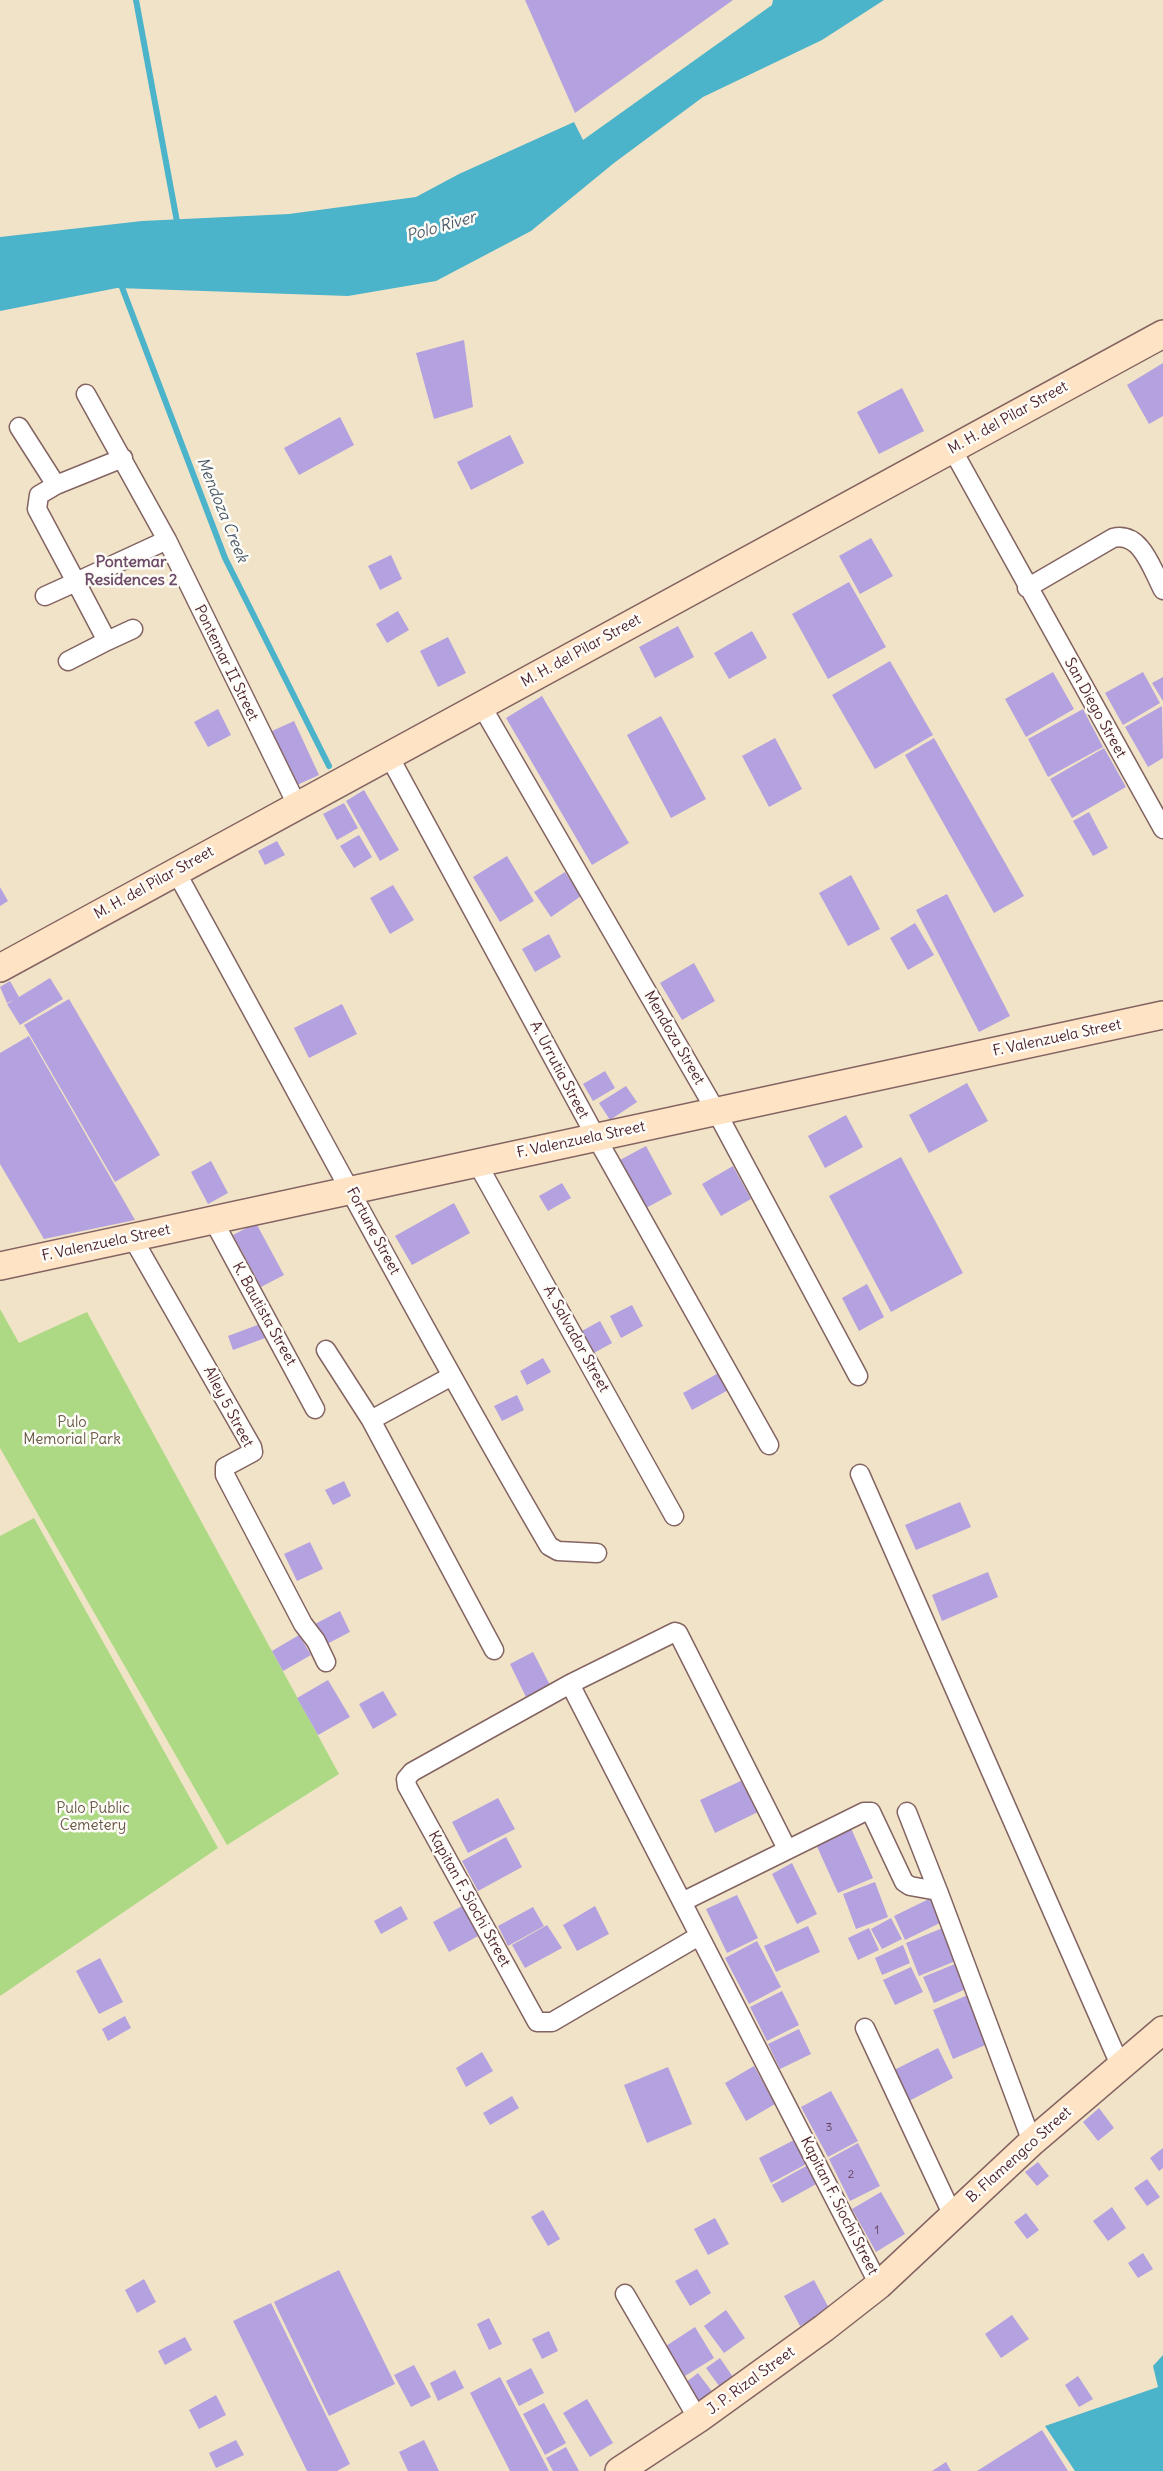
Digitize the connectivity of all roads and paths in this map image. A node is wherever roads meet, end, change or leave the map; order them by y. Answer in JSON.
{"nodes":[{"id":1,"x":1163,"y":334,"type":"edge"},
{"id":2,"x":86,"y":394,"type":"dead end"},
{"id":3,"x":19,"y":427,"type":"dead end"},
{"id":4,"x":952,"y":449,"type":"junction"},
{"id":5,"x":123,"y":458,"type":"junction"},
{"id":6,"x":56,"y":485,"type":"junction"},
{"id":7,"x":167,"y":540,"type":"junction"},
{"id":8,"x":75,"y":582,"type":"junction"},
{"id":9,"x":1028,"y":588,"type":"junction"},
{"id":10,"x":1163,"y":590,"type":"edge"},
{"id":11,"x":45,"y":596,"type":"dead end"},
{"id":12,"x":133,"y":629,"type":"dead end"},
{"id":13,"x":107,"y":641,"type":"junction"},
{"id":14,"x":68,"y":660,"type":"dead end"},
{"id":15,"x":482,"y":705,"type":"junction"},
{"id":16,"x":389,"y":756,"type":"junction"},
{"id":17,"x":297,"y":805,"type":"junction"},
{"id":18,"x":1163,"y":829,"type":"edge"},
{"id":19,"x":175,"y":870,"type":"junction"},
{"id":20,"x":0,"y":968,"type":"edge"},
{"id":21,"x":1163,"y":1015,"type":"edge"},
{"id":22,"x":716,"y":1111,"type":"junction"},
{"id":23,"x":596,"y":1137,"type":"junction"},
{"id":24,"x":477,"y":1163,"type":"junction"},
{"id":25,"x":352,"y":1190,"type":"junction"},
{"id":26,"x":213,"y":1220,"type":"junction"},
{"id":27,"x":132,"y":1237,"type":"junction"},
{"id":28,"x":0,"y":1266,"type":"edge"},
{"id":29,"x":326,"y":1350,"type":"dead end"},
{"id":30,"x":858,"y":1376,"type":"dead end"},
{"id":31,"x":450,"y":1377,"type":"junction"},
{"id":32,"x":315,"y":1409,"type":"dead end"},
{"id":33,"x":371,"y":1420,"type":"junction"},
{"id":34,"x":769,"y":1445,"type":"dead end"},
{"id":35,"x":860,"y":1474,"type":"dead end"},
{"id":36,"x":674,"y":1516,"type":"dead end"},
{"id":37,"x":597,"y":1553,"type":"dead end"},
{"id":38,"x":494,"y":1650,"type":"dead end"},
{"id":39,"x":326,"y":1662,"type":"dead end"},
{"id":40,"x":570,"y":1684,"type":"junction"},
{"id":41,"x":907,"y":1812,"type":"dead end"},
{"id":42,"x":787,"y":1849,"type":"junction"},
{"id":43,"x":939,"y":1891,"type":"junction"},
{"id":44,"x":682,"y":1902,"type":"junction"},
{"id":45,"x":699,"y":1936,"type":"junction"},
{"id":46,"x":865,"y":2028,"type":"dead end"},
{"id":47,"x":1163,"y":2030,"type":"edge"},
{"id":48,"x":1120,"y":2065,"type":"junction"},
{"id":49,"x":1032,"y":2142,"type":"junction"},
{"id":50,"x":953,"y":2216,"type":"junction"},
{"id":51,"x":879,"y":2285,"type":"junction"},
{"id":52,"x":625,"y":2294,"type":"dead end"},
{"id":53,"x":698,"y":2419,"type":"junction"},
{"id":54,"x":619,"y":2471,"type":"edge"}],
"edges":[{"from":1,"to":4,"type":"main road","name":"M. H. del Pilar Street"},
{"from":2,"to":5,"type":"street","name":"Pontemar II Street"},
{"from":3,"to":6,"type":"street"},
{"from":4,"to":9,"type":"street","name":"San Diego Street"},
{"from":4,"to":15,"type":"main road","name":"M. H. del Pilar Street"},
{"from":5,"to":6,"type":"street"},
{"from":5,"to":7,"type":"street","name":"Pontemar II Street"},
{"from":6,"to":8,"type":"street"},
{"from":7,"to":8,"type":"street"},
{"from":7,"to":17,"type":"street","name":"Pontemar II Street"},
{"from":8,"to":11,"type":"street"},
{"from":8,"to":13,"type":"street"},
{"from":9,"to":10,"type":"street"},
{"from":9,"to":18,"type":"street","name":"San Diego Street"},
{"from":12,"to":13,"type":"street"},
{"from":13,"to":14,"type":"street"},
{"from":15,"to":16,"type":"main road","name":"M. H. del Pilar Street"},
{"from":15,"to":22,"type":"street","name":"Mendoza Street"},
{"from":16,"to":17,"type":"main road","name":"M. H. del Pilar Street"},
{"from":16,"to":23,"type":"street","name":"A. Urrutia Street"},
{"from":17,"to":19,"type":"main road","name":"M. H. del Pilar Street"},
{"from":19,"to":20,"type":"main road","name":"M. H. del Pilar Street"},
{"from":19,"to":25,"type":"street","name":"Fortune Street"},
{"from":21,"to":22,"type":"main road","name":"F. Valenzuela Street"},
{"from":22,"to":23,"type":"main road","name":"F. Valenzuela Street"},
{"from":22,"to":30,"type":"street","name":"Mendoza Street"},
{"from":23,"to":24,"type":"main road","name":"F. Valenzuela Street"},
{"from":23,"to":34,"type":"street","name":"A. Urrutia Street"},
{"from":24,"to":25,"type":"main road","name":"F. Valenzuela Street"},
{"from":24,"to":36,"type":"street","name":"A. Salvador Street"},
{"from":25,"to":26,"type":"main road","name":"F. Valenzuela Street"},
{"from":25,"to":31,"type":"street","name":"Fortune Street"},
{"from":26,"to":27,"type":"main road","name":"F. Valenzuela Street"},
{"from":26,"to":32,"type":"street","name":"K. Bautista Street"},
{"from":27,"to":28,"type":"main road","name":"F. Valenzuela Street"},
{"from":27,"to":39,"type":"street","name":"Alley 5 Street"},
{"from":29,"to":33,"type":"street"},
{"from":31,"to":33,"type":"street"},
{"from":31,"to":37,"type":"street","name":"Fortune Street"},
{"from":33,"to":38,"type":"street"},
{"from":35,"to":48,"type":"street"},
{"from":40,"to":42,"type":"street","name":"Kapitan F. Siochi Street"},
{"from":40,"to":44,"type":"street","name":"Kapitan F. Siochi Street"},
{"from":40,"to":45,"type":"street","name":"Kapitan F. Siochi Street"},
{"from":41,"to":43,"type":"street"},
{"from":42,"to":43,"type":"street"},
{"from":42,"to":44,"type":"street"},
{"from":43,"to":49,"type":"street"},
{"from":44,"to":45,"type":"street","name":"Kapitan F. Siochi Street"},
{"from":45,"to":51,"type":"street","name":"Kapitan F. Siochi Street"},
{"from":46,"to":50,"type":"street"},
{"from":47,"to":48,"type":"main road","name":"B. Flamengco Street"},
{"from":48,"to":49,"type":"main road","name":"B. Flamengco Street"},
{"from":49,"to":50,"type":"main road","name":"B. Flamengco Street"},
{"from":50,"to":51,"type":"main road","name":"B. Flamengco Street"},
{"from":51,"to":53,"type":"main road","name":"J. P. Rizal Street"},
{"from":52,"to":53,"type":"street"},
{"from":53,"to":54,"type":"main road","name":"J. P. Rizal Street"}]}
